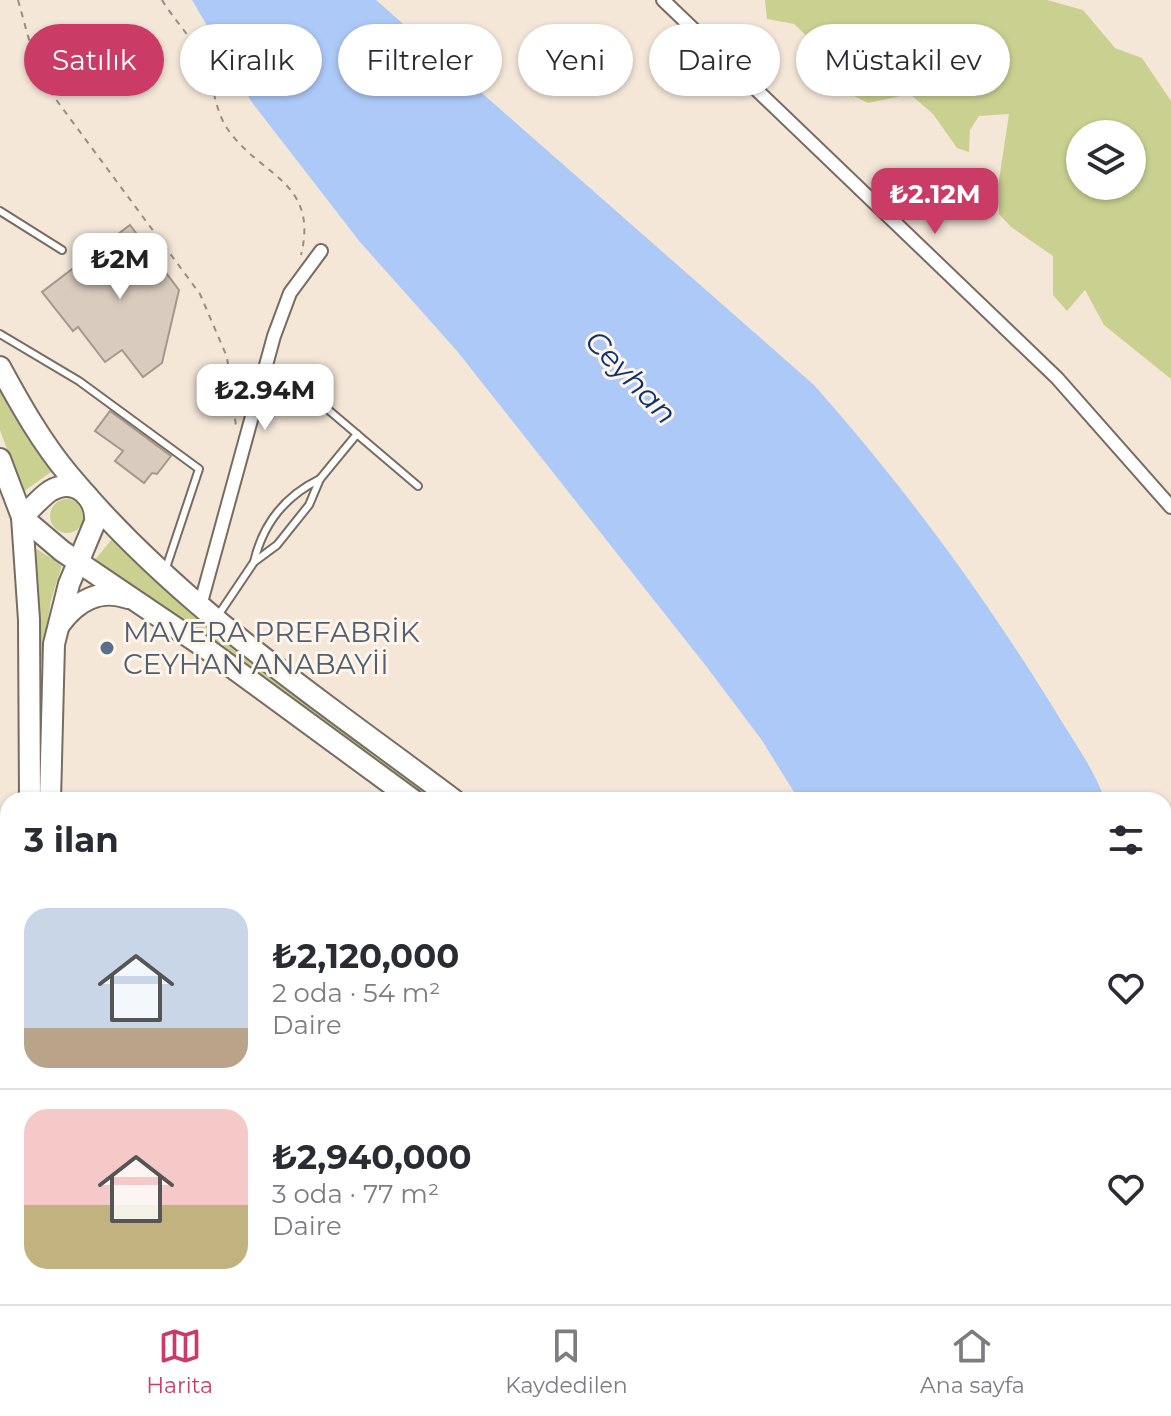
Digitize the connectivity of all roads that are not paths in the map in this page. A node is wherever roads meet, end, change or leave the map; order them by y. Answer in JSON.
{"nodes":[{"id":1,"x":663,"y":0,"type":"edge"},
{"id":2,"x":0,"y":211,"type":"edge"},
{"id":3,"x":62,"y":250,"type":"dead end"},
{"id":4,"x":321,"y":251,"type":"dead end"},
{"id":5,"x":0,"y":334,"type":"edge"},
{"id":6,"x":0,"y":367,"type":"edge"},
{"id":7,"x":305,"y":390,"type":"dead end"},
{"id":8,"x":357,"y":434,"type":"junction"},
{"id":9,"x":0,"y":459,"type":"edge"},
{"id":10,"x":320,"y":479,"type":"junction"},
{"id":11,"x":418,"y":486,"type":"dead end"},
{"id":12,"x":88,"y":495,"type":"junction"},
{"id":13,"x":1171,"y":507,"type":"edge"},
{"id":14,"x":22,"y":517,"type":"junction"},
{"id":15,"x":78,"y":562,"type":"junction"},
{"id":16,"x":254,"y":562,"type":"junction"},
{"id":17,"x":164,"y":575,"type":"junction"},
{"id":18,"x":144,"y":605,"type":"junction"},
{"id":19,"x":208,"y":613,"type":"junction"},
{"id":20,"x":58,"y":628,"type":"junction"},
{"id":21,"x":30,"y":792,"type":"edge"},
{"id":22,"x":50,"y":792,"type":"edge"},
{"id":23,"x":402,"y":792,"type":"edge"},
{"id":24,"x":443,"y":792,"type":"edge"}],
"edges":[{"from":1,"to":13,"type":"street"},
{"from":2,"to":3,"type":"lane"},
{"from":4,"to":19,"type":"street"},
{"from":5,"to":17,"type":"lane"},
{"from":6,"to":12,"type":"main road"},
{"from":7,"to":8,"type":"lane"},
{"from":8,"to":10,"type":"lane"},
{"from":8,"to":11,"type":"lane"},
{"from":9,"to":14,"type":"main road"},
{"from":10,"to":16,"type":"lane"},
{"from":10,"to":16,"type":"lane"},
{"from":12,"to":14,"type":"main road"},
{"from":12,"to":15,"type":"main road"},
{"from":12,"to":17,"type":"main road"},
{"from":14,"to":15,"type":"main road"},
{"from":14,"to":21,"type":"main road"},
{"from":15,"to":18,"type":"main road"},
{"from":15,"to":20,"type":"main road"},
{"from":16,"to":19,"type":"lane"},
{"from":17,"to":19,"type":"main road"},
{"from":18,"to":20,"type":"main road"},
{"from":18,"to":23,"type":"main road"},
{"from":19,"to":24,"type":"main road"},
{"from":20,"to":22,"type":"main road"}]}
